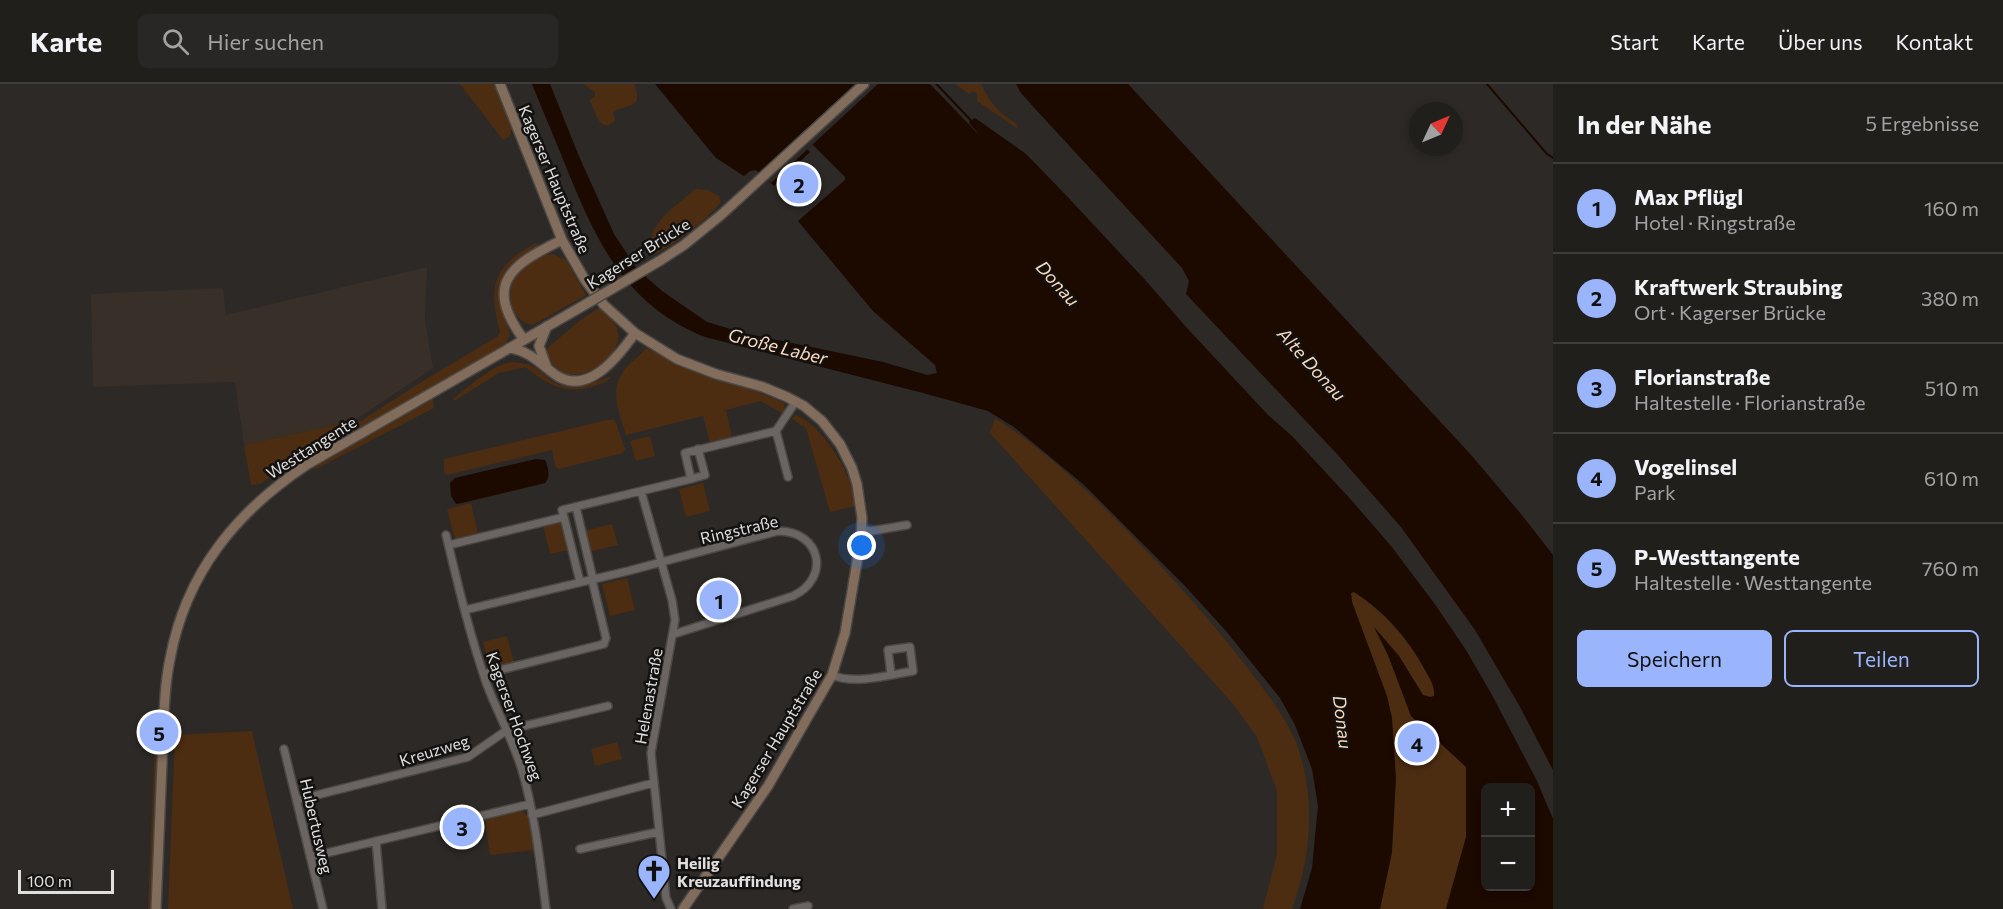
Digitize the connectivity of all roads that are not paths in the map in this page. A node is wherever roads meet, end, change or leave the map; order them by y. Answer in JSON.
{"nodes":[{"id":1,"x":500,"y":84,"type":"edge"},
{"id":2,"x":864,"y":84,"type":"edge"},
{"id":3,"x":562,"y":240,"type":"junction"},
{"id":4,"x":547,"y":326,"type":"junction"},
{"id":5,"x":635,"y":333,"type":"junction"},
{"id":6,"x":524,"y":340,"type":"junction"},
{"id":7,"x":509,"y":348,"type":"junction"},
{"id":8,"x":547,"y":368,"type":"junction"},
{"id":9,"x":796,"y":401,"type":"junction"},
{"id":10,"x":776,"y":431,"type":"junction"},
{"id":11,"x":698,"y":449,"type":"junction"},
{"id":12,"x":788,"y":477,"type":"dead end"},
{"id":13,"x":691,"y":478,"type":"junction"},
{"id":14,"x":641,"y":491,"type":"junction"},
{"id":15,"x":576,"y":507,"type":"junction"},
{"id":16,"x":564,"y":517,"type":"junction"},
{"id":17,"x":907,"y":525,"type":"dead end"},
{"id":18,"x":862,"y":529,"type":"junction"},
{"id":19,"x":446,"y":535,"type":"dead end"},
{"id":20,"x":449,"y":545,"type":"junction"},
{"id":21,"x":661,"y":561,"type":"junction"},
{"id":22,"x":593,"y":579,"type":"junction"},
{"id":23,"x":579,"y":582,"type":"junction"},
{"id":24,"x":465,"y":610,"type":"junction"},
{"id":25,"x":674,"y":634,"type":"junction"},
{"id":26,"x":484,"y":674,"type":"junction"},
{"id":27,"x":891,"y":674,"type":"junction"},
{"id":28,"x":832,"y":675,"type":"junction"},
{"id":29,"x":608,"y":706,"type":"dead end"},
{"id":30,"x":507,"y":730,"type":"junction"},
{"id":31,"x":284,"y":749,"type":"dead end"},
{"id":32,"x":653,"y":783,"type":"junction"},
{"id":33,"x":297,"y":800,"type":"junction"},
{"id":34,"x":530,"y":804,"type":"junction"},
{"id":35,"x":532,"y":815,"type":"junction"},
{"id":36,"x":658,"y":832,"type":"junction"},
{"id":37,"x":376,"y":841,"type":"junction"},
{"id":38,"x":580,"y":849,"type":"dead end"},
{"id":39,"x":310,"y":857,"type":"junction"},
{"id":40,"x":808,"y":906,"type":"dead end"},
{"id":41,"x":156,"y":909,"type":"edge"},
{"id":42,"x":323,"y":909,"type":"edge"},
{"id":43,"x":382,"y":909,"type":"edge"},
{"id":44,"x":546,"y":909,"type":"edge"},
{"id":45,"x":671,"y":909,"type":"edge"},
{"id":46,"x":683,"y":909,"type":"edge"},
{"id":47,"x":793,"y":909,"type":"edge"}],
"edges":[{"from":1,"to":3,"type":"main road","name":"Kagerser Hauptstraße"},
{"from":2,"to":4,"type":"main road","name":"Kagerser Brücke","bridge":true},
{"from":3,"to":5,"type":"main road","name":"Kagerser Hauptstraße"},
{"from":3,"to":6,"type":"main road"},
{"from":4,"to":6,"type":"main road","name":"Westtangente"},
{"from":4,"to":8,"type":"main road"},
{"from":5,"to":8,"type":"main road"},
{"from":5,"to":9,"type":"main road","name":"Kagerser Hauptstraße"},
{"from":6,"to":7,"type":"main road","name":"Westtangente"},
{"from":7,"to":8,"type":"main road"},
{"from":7,"to":41,"type":"main road","name":"Westtangente"},
{"from":9,"to":10,"type":"street"},
{"from":9,"to":18,"type":"main road","name":"Kagerser Hauptstraße"},
{"from":10,"to":11,"type":"street"},
{"from":10,"to":12,"type":"street"},
{"from":11,"to":13,"type":"street"},
{"from":11,"to":13,"type":"street"},
{"from":13,"to":14,"type":"street"},
{"from":14,"to":15,"type":"street"},
{"from":14,"to":21,"type":"street","name":"Helenastraße"},
{"from":15,"to":16,"type":"street"},
{"from":15,"to":22,"type":"street"},
{"from":16,"to":20,"type":"street"},
{"from":16,"to":23,"type":"street"},
{"from":17,"to":18,"type":"street"},
{"from":18,"to":28,"type":"main road","name":"Kagerser Hauptstraße"},
{"from":19,"to":20,"type":"street","name":"Kagerser Hochweg"},
{"from":20,"to":24,"type":"street","name":"Kagerser Hochweg"},
{"from":21,"to":22,"type":"street"},
{"from":21,"to":25,"type":"street","name":"Helenastraße"},
{"from":21,"to":25,"type":"street","name":"Ringstraße"},
{"from":22,"to":23,"type":"street"},
{"from":22,"to":26,"type":"street"},
{"from":23,"to":24,"type":"street"},
{"from":24,"to":26,"type":"street","name":"Kagerser Hochweg"},
{"from":25,"to":32,"type":"street","name":"Helenastraße"},
{"from":26,"to":30,"type":"street","name":"Kagerser Hochweg"},
{"from":27,"to":27,"type":"street"},
{"from":27,"to":28,"type":"street"},
{"from":28,"to":46,"type":"main road","name":"Kagerser Hauptstraße"},
{"from":29,"to":30,"type":"street","name":"Kreuzweg"},
{"from":30,"to":33,"type":"street","name":"Kreuzweg"},
{"from":30,"to":34,"type":"street","name":"Kagerser Hochweg"},
{"from":31,"to":33,"type":"street","name":"Hubertusweg"},
{"from":32,"to":35,"type":"street"},
{"from":32,"to":36,"type":"street","name":"Helenastraße"},
{"from":33,"to":39,"type":"street","name":"Hubertusweg"},
{"from":34,"to":35,"type":"street","name":"Kagerser Hochweg"},
{"from":34,"to":37,"type":"street"},
{"from":35,"to":44,"type":"street","name":"Kagerser Hochweg"},
{"from":36,"to":38,"type":"street"},
{"from":36,"to":45,"type":"street","name":"Helenastraße"},
{"from":37,"to":39,"type":"street"},
{"from":37,"to":43,"type":"street"},
{"from":39,"to":42,"type":"street","name":"Hubertusweg"},
{"from":40,"to":47,"type":"street"}]}
